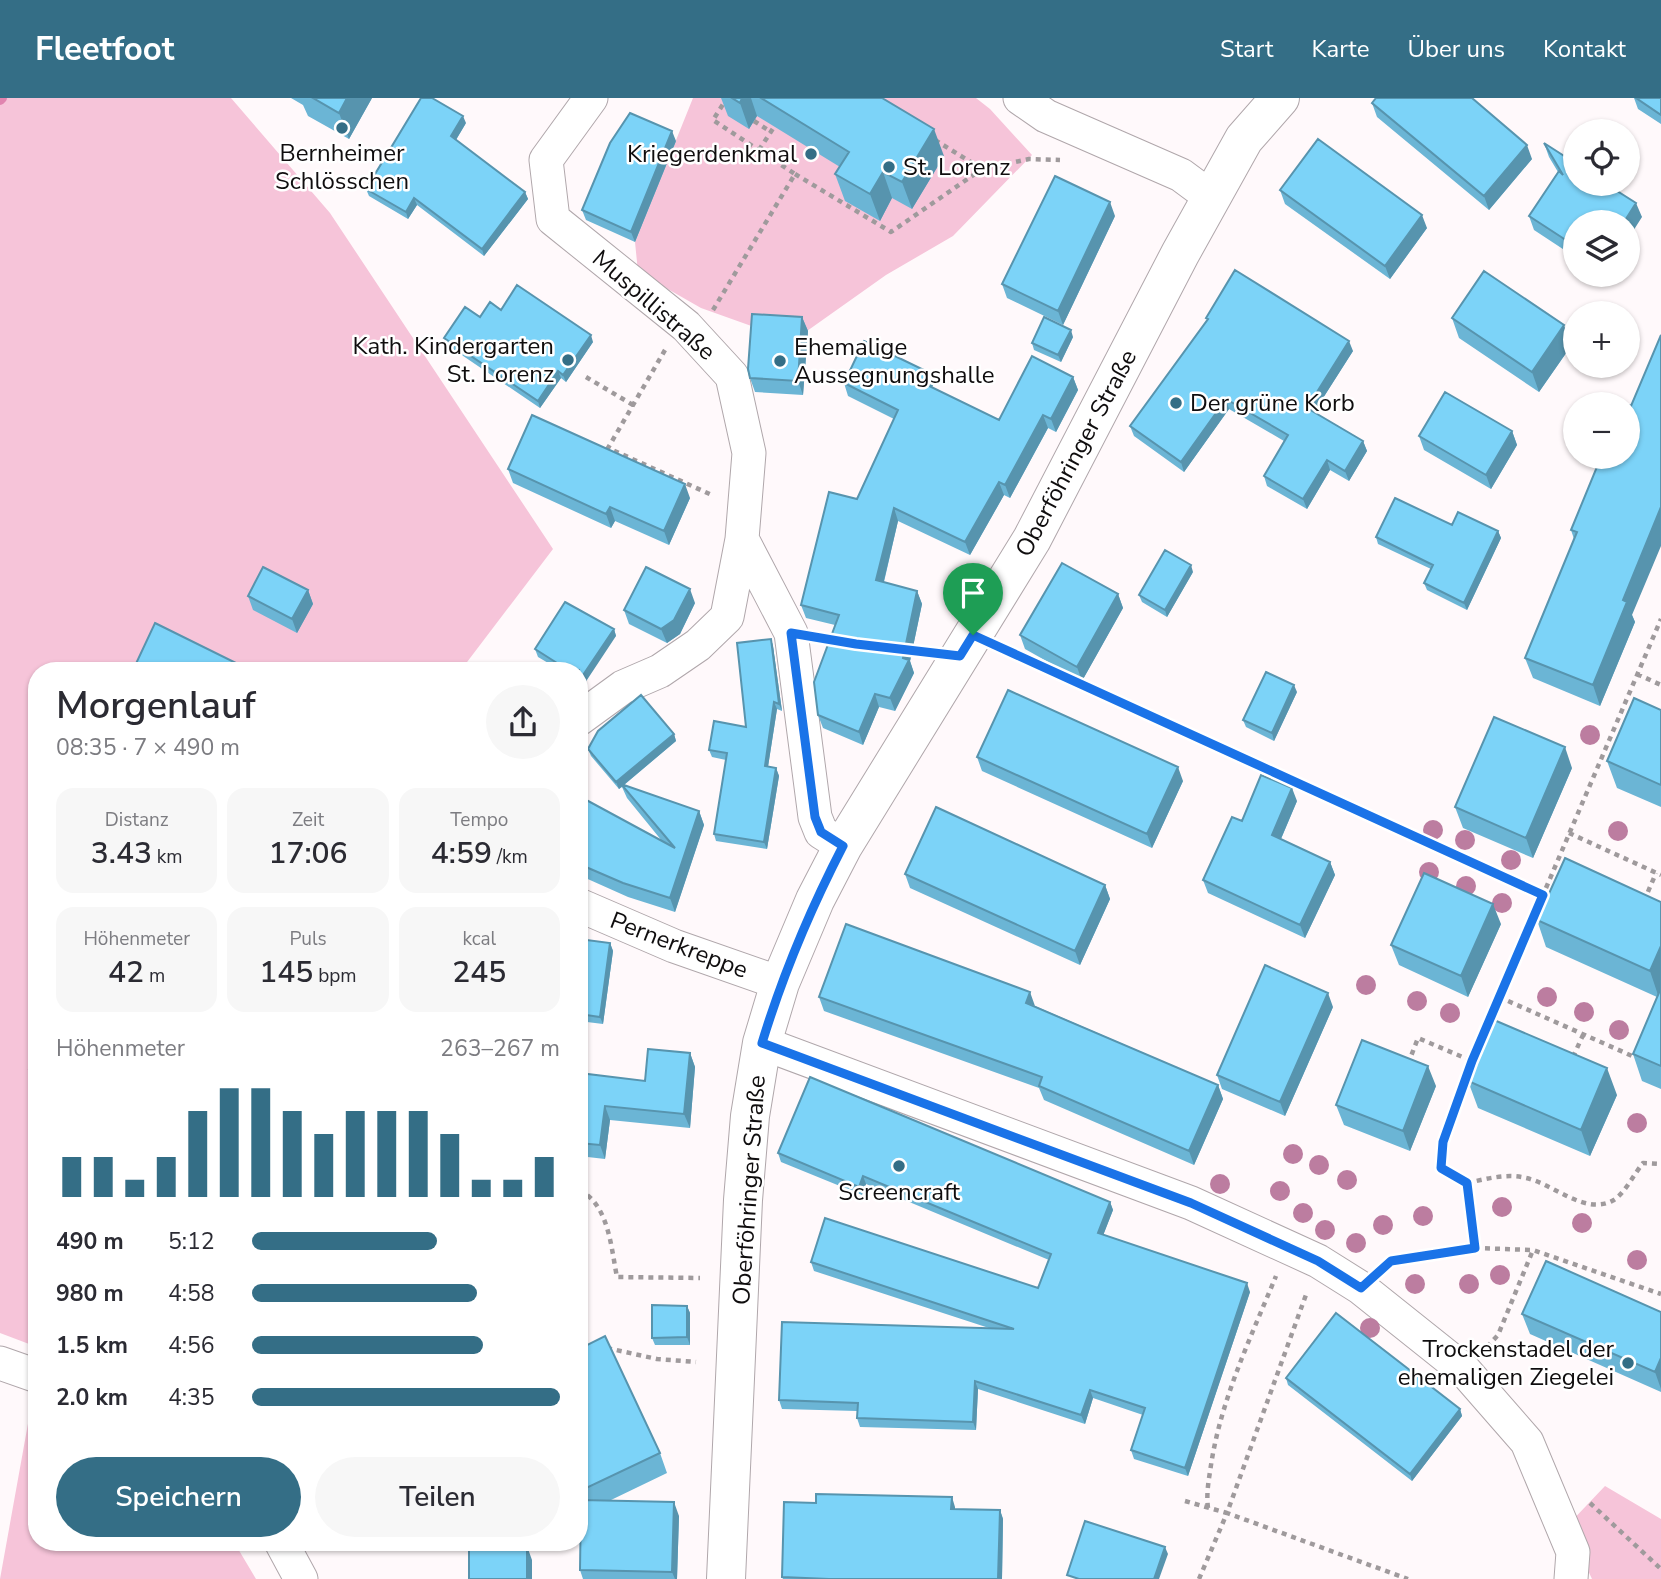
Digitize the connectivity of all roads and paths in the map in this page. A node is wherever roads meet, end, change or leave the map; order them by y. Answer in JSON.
{"nodes":[{"id":1,"x":592,"y":98,"type":"edge"},
{"id":2,"x":727,"y":98,"type":"edge"},
{"id":3,"x":1020,"y":98,"type":"edge"},
{"id":4,"x":1280,"y":98,"type":"edge"},
{"id":5,"x":754,"y":121,"type":"dead end"},
{"id":6,"x":924,"y":134,"type":"edge"},
{"id":7,"x":760,"y":150,"type":"junction"},
{"id":8,"x":1029,"y":159,"type":"dead end"},
{"id":9,"x":982,"y":169,"type":"junction"},
{"id":10,"x":795,"y":174,"type":"junction"},
{"id":11,"x":844,"y":195,"type":"edge"},
{"id":12,"x":1212,"y":198,"type":"junction"},
{"id":13,"x":840,"y":201,"type":"junction"},
{"id":14,"x":712,"y":311,"type":"dead end"},
{"id":15,"x":681,"y":322,"type":"junction"},
{"id":16,"x":586,"y":377,"type":"dead end"},
{"id":17,"x":633,"y":405,"type":"junction"},
{"id":18,"x":746,"y":502,"type":"junction"},
{"id":19,"x":743,"y":539,"type":"junction"},
{"id":20,"x":1661,"y":619,"type":"edge"},
{"id":21,"x":973,"y":635,"type":"junction"},
{"id":22,"x":1637,"y":674,"type":"junction"},
{"id":23,"x":1661,"y":685,"type":"edge"},
{"id":24,"x":588,"y":712,"type":"edge"},
{"id":25,"x":1569,"y":833,"type":"junction"},
{"id":26,"x":843,"y":846,"type":"junction"},
{"id":27,"x":1659,"y":874,"type":"edge"},
{"id":28,"x":1543,"y":895,"type":"junction"},
{"id":29,"x":1641,"y":908,"type":"edge"},
{"id":30,"x":588,"y":909,"type":"edge"},
{"id":31,"x":780,"y":983,"type":"junction"},
{"id":32,"x":1499,"y":997,"type":"junction"},
{"id":33,"x":1583,"y":1035,"type":"junction"},
{"id":34,"x":762,"y":1043,"type":"junction"},
{"id":35,"x":1644,"y":1047,"type":"edge"},
{"id":36,"x":1472,"y":1061,"type":"junction"},
{"id":37,"x":1408,"y":1064,"type":"edge"},
{"id":38,"x":1569,"y":1068,"type":"edge"},
{"id":39,"x":1661,"y":1164,"type":"edge"},
{"id":40,"x":1467,"y":1183,"type":"junction"},
{"id":41,"x":588,"y":1194,"type":"edge"},
{"id":42,"x":1288,"y":1248,"type":"junction"},
{"id":43,"x":1475,"y":1248,"type":"junction"},
{"id":44,"x":1533,"y":1250,"type":"junction"},
{"id":45,"x":1318,"y":1261,"type":"junction"},
{"id":46,"x":700,"y":1278,"type":"dead end"},
{"id":47,"x":1361,"y":1288,"type":"junction"},
{"id":48,"x":1661,"y":1294,"type":"edge"},
{"id":49,"x":1498,"y":1335,"type":"dead end"},
{"id":50,"x":595,"y":1346,"type":"edge"},
{"id":51,"x":696,"y":1362,"type":"dead end"},
{"id":52,"x":0,"y":1363,"type":"edge"},
{"id":53,"x":28,"y":1373,"type":"edge"},
{"id":54,"x":1581,"y":1494,"type":"dead end"},
{"id":55,"x":1185,"y":1501,"type":"dead end"},
{"id":56,"x":1208,"y":1508,"type":"junction"},
{"id":57,"x":1227,"y":1513,"type":"junction"},
{"id":58,"x":286,"y":1551,"type":"edge"},
{"id":59,"x":1661,"y":1569,"type":"edge"},
{"id":60,"x":301,"y":1579,"type":"edge"},
{"id":61,"x":726,"y":1579,"type":"edge"},
{"id":62,"x":1199,"y":1579,"type":"edge"},
{"id":63,"x":1408,"y":1579,"type":"edge"},
{"id":64,"x":1571,"y":1579,"type":"edge"}],
"edges":[{"from":1,"to":15,"type":"street","name":"Muspillistraße"},
{"from":2,"to":7,"type":"path"},
{"from":3,"to":12,"type":"street"},
{"from":4,"to":12,"type":"main road","name":"Oberföhringer Straße"},
{"from":5,"to":7,"type":"path"},
{"from":6,"to":9,"type":"path"},
{"from":7,"to":10,"type":"path"},
{"from":8,"to":9,"type":"path"},
{"from":9,"to":13,"type":"path"},
{"from":10,"to":13,"type":"path"},
{"from":10,"to":14,"type":"path"},
{"from":11,"to":13,"type":"path"},
{"from":12,"to":21,"type":"main road","name":"Oberföhringer Straße"},
{"from":15,"to":17,"type":"path"},
{"from":15,"to":18,"type":"street","name":"Muspillistraße"},
{"from":16,"to":17,"type":"path"},
{"from":17,"to":18,"type":"path"},
{"from":18,"to":19,"type":"street","name":"Muspillistraße"},
{"from":19,"to":24,"type":"street","name":"Muspillistraße"},
{"from":19,"to":26,"type":"street"},
{"from":20,"to":22,"type":"path"},
{"from":21,"to":26,"type":"main road","name":"Oberföhringer Straße"},
{"from":21,"to":28,"type":"path"},
{"from":22,"to":23,"type":"path"},
{"from":22,"to":25,"type":"path"},
{"from":25,"to":27,"type":"path"},
{"from":25,"to":28,"type":"path"},
{"from":26,"to":31,"type":"main road","name":"Oberföhringer Straße"},
{"from":27,"to":29,"type":"path"},
{"from":28,"to":32,"type":"path"},
{"from":30,"to":31,"type":"street","name":"Pernerkreppe"},
{"from":31,"to":34,"type":"main road","name":"Oberföhringer Straße"},
{"from":32,"to":33,"type":"path"},
{"from":32,"to":36,"type":"path"},
{"from":33,"to":35,"type":"path"},
{"from":33,"to":38,"type":"path"},
{"from":34,"to":42,"type":"street"},
{"from":34,"to":61,"type":"main road","name":"Oberföhringer Straße"},
{"from":36,"to":37,"type":"path"},
{"from":36,"to":40,"type":"path"},
{"from":39,"to":40,"type":"path"},
{"from":40,"to":43,"type":"path"},
{"from":41,"to":46,"type":"path"},
{"from":42,"to":45,"type":"street"},
{"from":42,"to":56,"type":"path"},
{"from":43,"to":44,"type":"path"},
{"from":43,"to":47,"type":"path"},
{"from":44,"to":48,"type":"path"},
{"from":44,"to":49,"type":"path"},
{"from":45,"to":47,"type":"street"},
{"from":45,"to":57,"type":"path"},
{"from":47,"to":64,"type":"street"},
{"from":50,"to":51,"type":"path"},
{"from":52,"to":53,"type":"street"},
{"from":54,"to":59,"type":"path"},
{"from":55,"to":56,"type":"path"},
{"from":56,"to":57,"type":"path"},
{"from":57,"to":62,"type":"path"},
{"from":57,"to":63,"type":"path"},
{"from":58,"to":60,"type":"street"}]}
